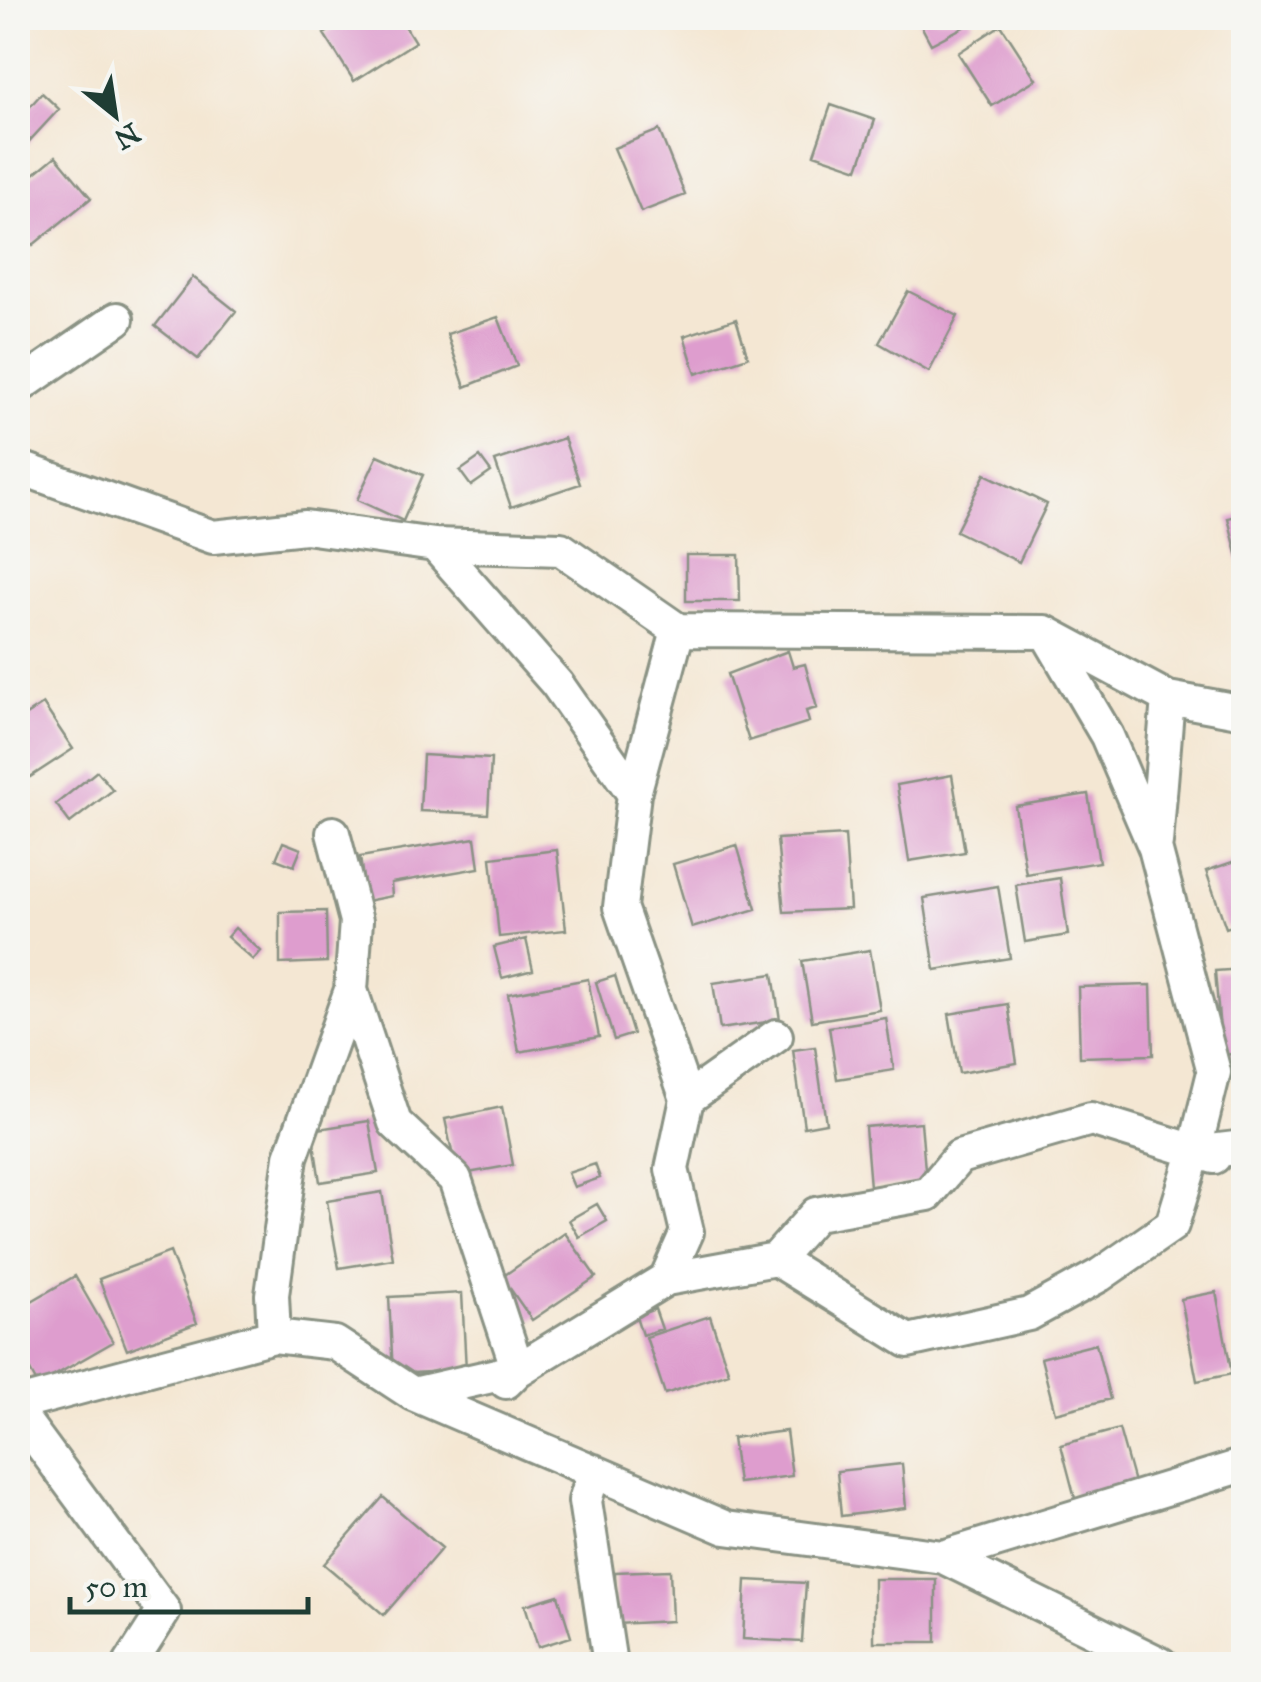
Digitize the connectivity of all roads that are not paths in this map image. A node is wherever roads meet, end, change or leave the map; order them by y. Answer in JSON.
{"nodes":[{"id":1,"x":117,"y":320,"type":"dead end"},
{"id":2,"x":18,"y":387,"type":"edge"},
{"id":3,"x":18,"y":467,"type":"edge"},
{"id":4,"x":434,"y":545,"type":"junction"},
{"id":5,"x":678,"y":630,"type":"junction"},
{"id":6,"x":1045,"y":632,"type":"junction"},
{"id":7,"x":1168,"y":698,"type":"junction"},
{"id":8,"x":1244,"y":712,"type":"edge"},
{"id":9,"x":634,"y":794,"type":"junction"},
{"id":10,"x":333,"y":833,"type":"dead end"},
{"id":11,"x":1155,"y":848,"type":"junction"},
{"id":12,"x":351,"y":990,"type":"junction"},
{"id":13,"x":776,"y":1036,"type":"dead end"},
{"id":14,"x":686,"y":1100,"type":"junction"},
{"id":15,"x":1244,"y":1147,"type":"edge"},
{"id":16,"x":1194,"y":1154,"type":"junction"},
{"id":17,"x":1244,"y":1162,"type":"edge"},
{"id":18,"x":776,"y":1259,"type":"junction"},
{"id":19,"x":666,"y":1279,"type":"junction"},
{"id":20,"x":274,"y":1336,"type":"junction"},
{"id":21,"x":518,"y":1370,"type":"junction"},
{"id":22,"x":413,"y":1394,"type":"junction"},
{"id":23,"x":18,"y":1404,"type":"edge"},
{"id":24,"x":18,"y":1412,"type":"edge"},
{"id":25,"x":470,"y":1419,"type":"junction"},
{"id":26,"x":1244,"y":1465,"type":"edge"},
{"id":27,"x":594,"y":1471,"type":"junction"},
{"id":28,"x":944,"y":1557,"type":"junction"},
{"id":29,"x":130,"y":1664,"type":"edge"},
{"id":30,"x":610,"y":1664,"type":"edge"},
{"id":31,"x":1161,"y":1664,"type":"edge"}],
"edges":[{"from":1,"to":2,"type":"street"},
{"from":3,"to":4,"type":"street"},
{"from":4,"to":5,"type":"street"},
{"from":4,"to":9,"type":"street"},
{"from":5,"to":6,"type":"street"},
{"from":5,"to":9,"type":"street"},
{"from":6,"to":7,"type":"street"},
{"from":6,"to":11,"type":"street"},
{"from":7,"to":8,"type":"street"},
{"from":7,"to":11,"type":"street"},
{"from":9,"to":14,"type":"street"},
{"from":10,"to":12,"type":"street"},
{"from":11,"to":16,"type":"street"},
{"from":12,"to":20,"type":"street"},
{"from":12,"to":21,"type":"street"},
{"from":13,"to":14,"type":"street"},
{"from":14,"to":19,"type":"street"},
{"from":15,"to":16,"type":"street"},
{"from":16,"to":17,"type":"street"},
{"from":16,"to":18,"type":"street"},
{"from":16,"to":18,"type":"street"},
{"from":18,"to":19,"type":"street"},
{"from":19,"to":21,"type":"street"},
{"from":20,"to":22,"type":"street"},
{"from":20,"to":23,"type":"street"},
{"from":21,"to":22,"type":"street"},
{"from":21,"to":25,"type":"street"},
{"from":22,"to":25,"type":"street"},
{"from":24,"to":29,"type":"street"},
{"from":25,"to":27,"type":"street"},
{"from":26,"to":28,"type":"street"},
{"from":27,"to":28,"type":"street"},
{"from":27,"to":30,"type":"street"},
{"from":28,"to":31,"type":"street"}]}
